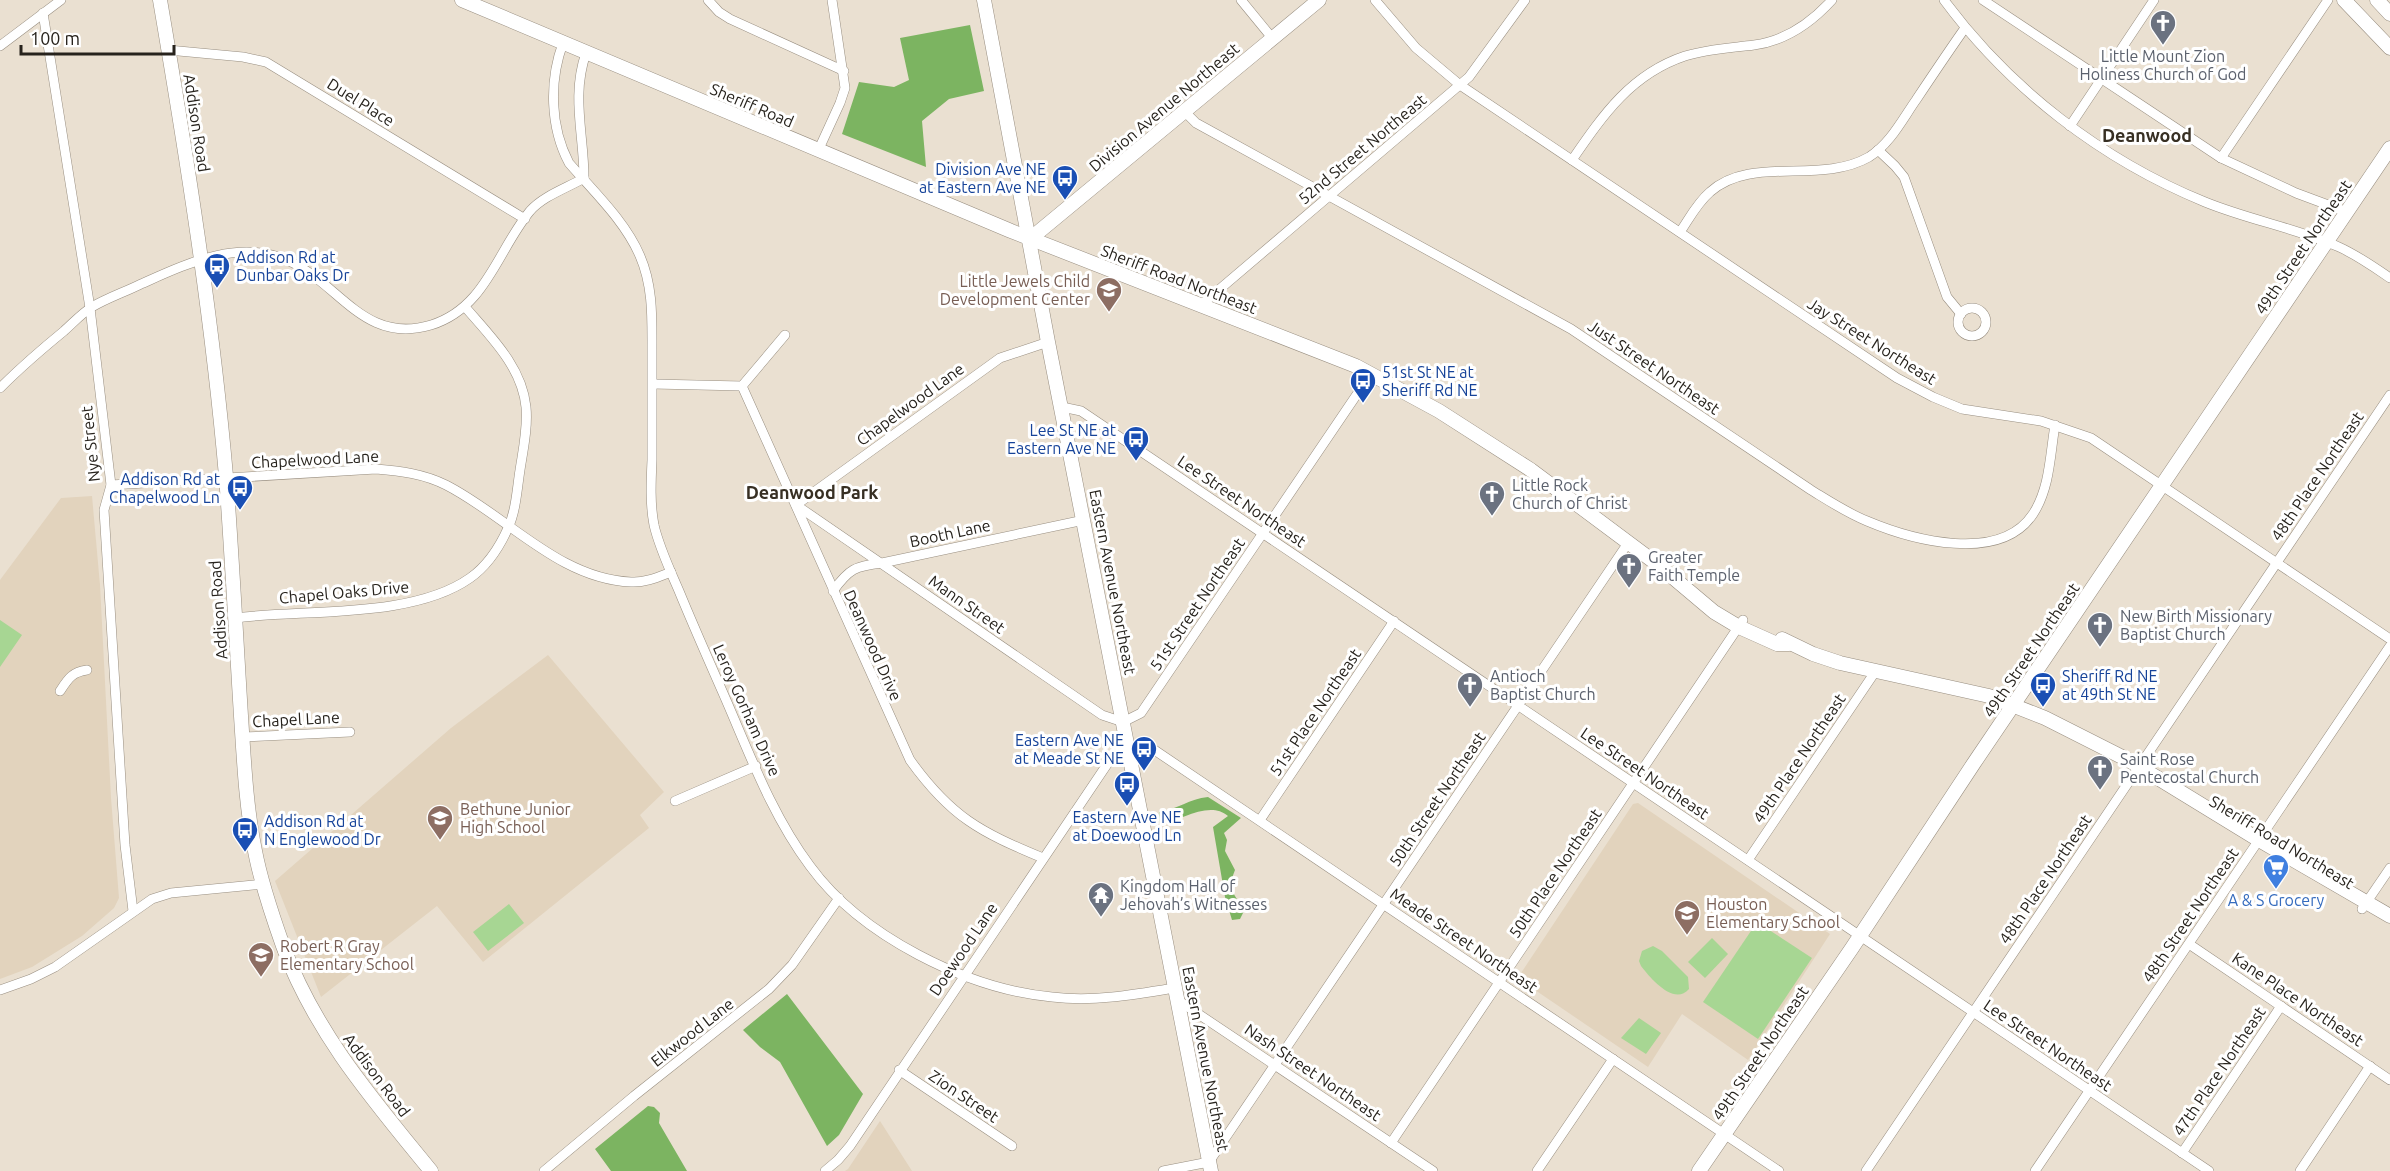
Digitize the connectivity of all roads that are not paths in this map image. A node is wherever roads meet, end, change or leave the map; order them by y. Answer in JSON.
{"nodes":[{"id":1,"x":61,"y":0,"type":"edge"},
{"id":2,"x":160,"y":0,"type":"edge"},
{"id":3,"x":462,"y":0,"type":"edge"},
{"id":4,"x":708,"y":0,"type":"edge"},
{"id":5,"x":832,"y":0,"type":"edge"},
{"id":6,"x":984,"y":0,"type":"edge"},
{"id":7,"x":1241,"y":0,"type":"edge"},
{"id":8,"x":1319,"y":0,"type":"edge"},
{"id":9,"x":1375,"y":0,"type":"edge"},
{"id":10,"x":1525,"y":0,"type":"edge"},
{"id":11,"x":1832,"y":0,"type":"edge"},
{"id":12,"x":1944,"y":0,"type":"edge"},
{"id":13,"x":1983,"y":0,"type":"edge"},
{"id":14,"x":2154,"y":0,"type":"edge"},
{"id":15,"x":2328,"y":0,"type":"edge"},
{"id":16,"x":2344,"y":0,"type":"edge"},
{"id":17,"x":2377,"y":0,"type":"edge"},
{"id":18,"x":43,"y":13,"type":"junction"},
{"id":19,"x":2390,"y":14,"type":"edge"},
{"id":20,"x":1965,"y":28,"type":"junction"},
{"id":21,"x":1274,"y":39,"type":"junction"},
{"id":22,"x":563,"y":43,"type":"junction"},
{"id":23,"x":0,"y":46,"type":"edge"},
{"id":24,"x":2390,"y":48,"type":"edge"},
{"id":25,"x":168,"y":50,"type":"junction"},
{"id":26,"x":586,"y":53,"type":"junction"},
{"id":27,"x":844,"y":71,"type":"junction"},
{"id":28,"x":2102,"y":79,"type":"junction"},
{"id":29,"x":1460,"y":85,"type":"junction"},
{"id":30,"x":1185,"y":112,"type":"junction"},
{"id":31,"x":2070,"y":126,"type":"junction"},
{"id":32,"x":2390,"y":147,"type":"edge"},
{"id":33,"x":1878,"y":150,"type":"junction"},
{"id":34,"x":818,"y":151,"type":"junction"},
{"id":35,"x":2221,"y":158,"type":"junction"},
{"id":36,"x":1572,"y":160,"type":"junction"},
{"id":37,"x":584,"y":178,"type":"junction"},
{"id":38,"x":1328,"y":196,"type":"junction"},
{"id":39,"x":2347,"y":212,"type":"junction"},
{"id":40,"x":525,"y":219,"type":"junction"},
{"id":41,"x":1680,"y":232,"type":"junction"},
{"id":42,"x":1030,"y":239,"type":"junction"},
{"id":43,"x":2327,"y":242,"type":"junction"},
{"id":44,"x":201,"y":258,"type":"junction"},
{"id":45,"x":2390,"y":278,"type":"edge"},
{"id":46,"x":1201,"y":305,"type":"junction"},
{"id":47,"x":90,"y":308,"type":"junction"},
{"id":48,"x":466,"y":308,"type":"junction"},
{"id":49,"x":1961,"y":314,"type":"dead end"},
{"id":50,"x":785,"y":334,"type":"dead end"},
{"id":51,"x":1048,"y":342,"type":"junction"},
{"id":52,"x":1370,"y":375,"type":"junction"},
{"id":53,"x":653,"y":384,"type":"junction"},
{"id":54,"x":742,"y":386,"type":"junction"},
{"id":55,"x":0,"y":388,"type":"edge"},
{"id":56,"x":2390,"y":395,"type":"edge"},
{"id":57,"x":1062,"y":407,"type":"junction"},
{"id":58,"x":2055,"y":425,"type":"junction"},
{"id":59,"x":226,"y":480,"type":"junction"},
{"id":60,"x":111,"y":485,"type":"junction"},
{"id":61,"x":2163,"y":486,"type":"junction"},
{"id":62,"x":796,"y":505,"type":"junction"},
{"id":63,"x":1084,"y":520,"type":"junction"},
{"id":64,"x":509,"y":526,"type":"junction"},
{"id":65,"x":1263,"y":533,"type":"junction"},
{"id":66,"x":1628,"y":543,"type":"junction"},
{"id":67,"x":882,"y":563,"type":"junction"},
{"id":68,"x":2277,"y":563,"type":"junction"},
{"id":69,"x":671,"y":573,"type":"junction"},
{"id":70,"x":833,"y":591,"type":"junction"},
{"id":71,"x":235,"y":618,"type":"junction"},
{"id":72,"x":1394,"y":621,"type":"junction"},
{"id":73,"x":1741,"y":624,"type":"junction"},
{"id":74,"x":2390,"y":639,"type":"edge"},
{"id":75,"x":2390,"y":646,"type":"edge"},
{"id":76,"x":87,"y":670,"type":"dead end"},
{"id":77,"x":1875,"y":672,"type":"junction"},
{"id":78,"x":60,"y":691,"type":"dead end"},
{"id":79,"x":1518,"y":705,"type":"junction"},
{"id":80,"x":2012,"y":708,"type":"junction"},
{"id":81,"x":1123,"y":722,"type":"junction"},
{"id":82,"x":350,"y":732,"type":"dead end"},
{"id":83,"x":243,"y":737,"type":"junction"},
{"id":84,"x":1128,"y":747,"type":"junction"},
{"id":85,"x":756,"y":766,"type":"junction"},
{"id":86,"x":2136,"y":770,"type":"junction"},
{"id":87,"x":1634,"y":783,"type":"junction"},
{"id":88,"x":675,"y":801,"type":"dead end"},
{"id":89,"x":1260,"y":820,"type":"junction"},
{"id":90,"x":2257,"y":843,"type":"junction"},
{"id":91,"x":1043,"y":858,"type":"junction"},
{"id":92,"x":1748,"y":860,"type":"junction"},
{"id":93,"x":2390,"y":868,"type":"edge"},
{"id":94,"x":263,"y":884,"type":"junction"},
{"id":95,"x":839,"y":898,"type":"junction"},
{"id":96,"x":1384,"y":904,"type":"junction"},
{"id":97,"x":2364,"y":906,"type":"junction"},
{"id":98,"x":133,"y":911,"type":"junction"},
{"id":99,"x":2390,"y":916,"type":"edge"},
{"id":100,"x":2390,"y":925,"type":"edge"},
{"id":101,"x":1860,"y":936,"type":"junction"},
{"id":102,"x":2189,"y":944,"type":"junction"},
{"id":103,"x":963,"y":976,"type":"junction"},
{"id":104,"x":1500,"y":982,"type":"junction"},
{"id":105,"x":0,"y":990,"type":"edge"},
{"id":106,"x":1175,"y":993,"type":"junction"},
{"id":107,"x":2281,"y":1006,"type":"junction"},
{"id":108,"x":1973,"y":1012,"type":"junction"},
{"id":109,"x":1613,"y":1059,"type":"junction"},
{"id":110,"x":1275,"y":1065,"type":"junction"},
{"id":111,"x":2370,"y":1066,"type":"junction"},
{"id":112,"x":899,"y":1070,"type":"junction"},
{"id":113,"x":2390,"y":1080,"type":"edge"},
{"id":114,"x":2090,"y":1091,"type":"junction"},
{"id":115,"x":1724,"y":1134,"type":"junction"},
{"id":116,"x":1391,"y":1143,"type":"junction"},
{"id":117,"x":1012,"y":1146,"type":"dead end"},
{"id":118,"x":2182,"y":1153,"type":"junction"},
{"id":119,"x":1210,"y":1166,"type":"edge"},
{"id":120,"x":2197,"y":1168,"type":"edge"},
{"id":121,"x":431,"y":1171,"type":"edge"},
{"id":122,"x":544,"y":1171,"type":"edge"},
{"id":123,"x":825,"y":1171,"type":"edge"},
{"id":124,"x":1163,"y":1171,"type":"edge"},
{"id":125,"x":1433,"y":1171,"type":"edge"},
{"id":126,"x":1537,"y":1171,"type":"edge"},
{"id":127,"x":1699,"y":1171,"type":"edge"},
{"id":128,"x":1779,"y":1171,"type":"edge"},
{"id":129,"x":1866,"y":1171,"type":"edge"},
{"id":130,"x":2035,"y":1171,"type":"edge"},
{"id":131,"x":2209,"y":1171,"type":"edge"},
{"id":132,"x":2300,"y":1171,"type":"edge"}],
"edges":[{"from":1,"to":18,"type":"street"},
{"from":2,"to":25,"type":"main road","name":"Addison Road"},
{"from":3,"to":22,"type":"main road","name":"Sheriff Road"},
{"from":4,"to":27,"type":"street"},
{"from":5,"to":27,"type":"street"},
{"from":6,"to":42,"type":"main road","name":"Eastern Avenue Northeast"},
{"from":7,"to":21,"type":"street"},
{"from":8,"to":21,"type":"main road","name":"Division Avenue Northeast"},
{"from":9,"to":29,"type":"street","name":"Jay Street Northeast"},
{"from":10,"to":29,"type":"street","name":"52nd Street Northeast"},
{"from":11,"to":36,"type":"street"},
{"from":12,"to":20,"type":"street"},
{"from":13,"to":28,"type":"street"},
{"from":14,"to":28,"type":"street"},
{"from":15,"to":35,"type":"street"},
{"from":16,"to":24,"type":"main road"},
{"from":17,"to":19,"type":"main road"},
{"from":18,"to":23,"type":"street"},
{"from":18,"to":47,"type":"street","name":"Nye Street"},
{"from":20,"to":31,"type":"street"},
{"from":20,"to":33,"type":"street"},
{"from":21,"to":30,"type":"main road","name":"Division Avenue Northeast"},
{"from":22,"to":26,"type":"main road","name":"Sheriff Road"},
{"from":22,"to":37,"type":"street","name":"Leroy Gorham Drive"},
{"from":25,"to":40,"type":"street","name":"Duel Place"},
{"from":25,"to":44,"type":"main road","name":"Addison Road"},
{"from":26,"to":34,"type":"main road","name":"Sheriff Road"},
{"from":26,"to":37,"type":"street"},
{"from":27,"to":34,"type":"street"},
{"from":28,"to":31,"type":"street"},
{"from":28,"to":35,"type":"street"},
{"from":29,"to":36,"type":"street","name":"Jay Street Northeast"},
{"from":29,"to":38,"type":"street","name":"52nd Street Northeast"},
{"from":30,"to":38,"type":"street","name":"Just Street Northeast"},
{"from":30,"to":42,"type":"main road","name":"Division Avenue Northeast"},
{"from":31,"to":43,"type":"street"},
{"from":32,"to":39,"type":"main road","name":"49th Street Northeast"},
{"from":33,"to":41,"type":"street"},
{"from":33,"to":49,"type":"street"},
{"from":34,"to":42,"type":"main road","name":"Sheriff Road"},
{"from":35,"to":39,"type":"street"},
{"from":36,"to":41,"type":"street","name":"Jay Street Northeast"},
{"from":37,"to":40,"type":"street"},
{"from":37,"to":53,"type":"street","name":"Leroy Gorham Drive"},
{"from":38,"to":46,"type":"street","name":"52nd Street Northeast"},
{"from":38,"to":58,"type":"street","name":"Just Street Northeast"},
{"from":39,"to":43,"type":"main road","name":"49th Street Northeast"},
{"from":40,"to":48,"type":"street"},
{"from":41,"to":58,"type":"street","name":"Jay Street Northeast"},
{"from":42,"to":46,"type":"main road","name":"Sheriff Road Northeast"},
{"from":42,"to":51,"type":"main road","name":"Eastern Avenue Northeast"},
{"from":43,"to":45,"type":"street"},
{"from":43,"to":61,"type":"main road","name":"49th Street Northeast"},
{"from":44,"to":47,"type":"street"},
{"from":44,"to":48,"type":"street"},
{"from":44,"to":59,"type":"main road","name":"Addison Road"},
{"from":46,"to":52,"type":"main road","name":"Sheriff Road Northeast"},
{"from":47,"to":55,"type":"street"},
{"from":47,"to":60,"type":"street","name":"Nye Street"},
{"from":48,"to":64,"type":"street","name":"Chapel Oaks Drive"},
{"from":50,"to":54,"type":"street"},
{"from":51,"to":57,"type":"main road","name":"Eastern Avenue Northeast"},
{"from":51,"to":62,"type":"street","name":"Chapelwood Lane"},
{"from":52,"to":65,"type":"street","name":"51st Street Northeast"},
{"from":52,"to":66,"type":"main road","name":"Sheriff Road Northeast"},
{"from":53,"to":54,"type":"street"},
{"from":53,"to":69,"type":"street","name":"Leroy Gorham Drive"},
{"from":54,"to":62,"type":"street","name":"Deanwood Drive"},
{"from":56,"to":68,"type":"street","name":"48th Place Northeast"},
{"from":57,"to":63,"type":"main road","name":"Eastern Avenue Northeast"},
{"from":57,"to":65,"type":"street","name":"Lee Street Northeast"},
{"from":58,"to":61,"type":"street","name":"Jay Street Northeast"},
{"from":59,"to":60,"type":"street","name":"Chapelwood Lane"},
{"from":59,"to":64,"type":"street","name":"Chapelwood Lane"},
{"from":59,"to":71,"type":"main road","name":"Addison Road"},
{"from":60,"to":98,"type":"street","name":"Nye Street"},
{"from":61,"to":68,"type":"street","name":"Jay Street Northeast"},
{"from":61,"to":80,"type":"main road","name":"49th Street Northeast"},
{"from":62,"to":67,"type":"street","name":"Mann Street"},
{"from":62,"to":70,"type":"street","name":"Deanwood Drive"},
{"from":63,"to":67,"type":"street","name":"Booth Lane"},
{"from":63,"to":81,"type":"main road","name":"Eastern Avenue Northeast"},
{"from":64,"to":69,"type":"street","name":"Chapelwood Lane"},
{"from":64,"to":71,"type":"street","name":"Chapel Oaks Drive"},
{"from":65,"to":72,"type":"street","name":"Lee Street Northeast"},
{"from":65,"to":81,"type":"street","name":"51st Street Northeast"},
{"from":66,"to":73,"type":"main road","name":"Sheriff Road Northeast"},
{"from":66,"to":79,"type":"street","name":"50th Street Northeast"},
{"from":67,"to":70,"type":"street","name":"Booth Lane"},
{"from":67,"to":81,"type":"street","name":"Mann Street"},
{"from":68,"to":74,"type":"street","name":"Jay Street Northeast"},
{"from":68,"to":86,"type":"street","name":"48th Place Northeast"},
{"from":69,"to":85,"type":"street","name":"Leroy Gorham Drive"},
{"from":70,"to":91,"type":"street","name":"Deanwood Drive"},
{"from":71,"to":83,"type":"main road","name":"Addison Road"},
{"from":72,"to":79,"type":"street","name":"Lee Street Northeast"},
{"from":72,"to":89,"type":"street","name":"51st Place Northeast"},
{"from":73,"to":77,"type":"main road","name":"Sheriff Road Northeast"},
{"from":73,"to":87,"type":"street","name":"50th Place Northeast"},
{"from":75,"to":90,"type":"street","name":"48th Street Northeast"},
{"from":76,"to":78,"type":"street"},
{"from":77,"to":80,"type":"main road","name":"Sheriff Road Northeast"},
{"from":77,"to":92,"type":"street","name":"49th Place Northeast"},
{"from":79,"to":87,"type":"street","name":"Lee Street Northeast"},
{"from":79,"to":96,"type":"street","name":"50th Street Northeast"},
{"from":80,"to":86,"type":"main road","name":"Sheriff Road Northeast"},
{"from":80,"to":101,"type":"main road","name":"49th Street Northeast"},
{"from":81,"to":84,"type":"main road","name":"Eastern Avenue Northeast"},
{"from":82,"to":83,"type":"street","name":"Chapel Lane"},
{"from":83,"to":94,"type":"main road","name":"Addison Road"},
{"from":84,"to":89,"type":"street","name":"Meade Street Northeast"},
{"from":84,"to":91,"type":"street","name":"Doewood Lane"},
{"from":84,"to":106,"type":"main road","name":"Eastern Avenue Northeast"},
{"from":85,"to":88,"type":"street"},
{"from":85,"to":95,"type":"street","name":"Leroy Gorham Drive"},
{"from":86,"to":90,"type":"main road","name":"Sheriff Road Northeast"},
{"from":86,"to":108,"type":"street","name":"48th Place Northeast"},
{"from":87,"to":92,"type":"street","name":"Lee Street Northeast"},
{"from":87,"to":104,"type":"street","name":"50th Place Northeast"},
{"from":89,"to":96,"type":"street","name":"Meade Street Northeast"},
{"from":90,"to":97,"type":"main road","name":"Sheriff Road Northeast"},
{"from":90,"to":102,"type":"street","name":"48th Street Northeast"},
{"from":91,"to":103,"type":"street","name":"Doewood Lane"},
{"from":92,"to":101,"type":"street","name":"Lee Street Northeast"},
{"from":93,"to":97,"type":"street"},
{"from":94,"to":98,"type":"street"},
{"from":94,"to":121,"type":"main road","name":"Addison Road"},
{"from":95,"to":103,"type":"street","name":"Leroy Gorham Drive"},
{"from":95,"to":122,"type":"street","name":"Elkwood Lane"},
{"from":96,"to":104,"type":"street","name":"Meade Street Northeast"},
{"from":96,"to":110,"type":"street","name":"50th Street Northeast"},
{"from":97,"to":99,"type":"main road","name":"Sheriff Road Northeast"},
{"from":97,"to":100,"type":"main road","name":"Sheriff Road Northeast"},
{"from":98,"to":105,"type":"street"},
{"from":101,"to":108,"type":"street","name":"Lee Street Northeast"},
{"from":101,"to":115,"type":"main road","name":"49th Street Northeast"},
{"from":102,"to":107,"type":"street","name":"Kane Place Northeast"},
{"from":102,"to":114,"type":"street","name":"48th Street Northeast"},
{"from":103,"to":106,"type":"street","name":"Leroy Gorham Drive"},
{"from":103,"to":112,"type":"street","name":"Doewood Lane"},
{"from":104,"to":109,"type":"street","name":"Meade Street Northeast"},
{"from":104,"to":116,"type":"street","name":"50th Place Northeast"},
{"from":106,"to":110,"type":"street","name":"Nash Street Northeast"},
{"from":106,"to":119,"type":"main road","name":"Eastern Avenue Northeast"},
{"from":107,"to":111,"type":"street","name":"Kane Place Northeast"},
{"from":107,"to":118,"type":"street","name":"47th Place Northeast"},
{"from":108,"to":114,"type":"street","name":"Lee Street Northeast"},
{"from":108,"to":129,"type":"street","name":"48th Place Northeast"},
{"from":109,"to":115,"type":"street","name":"Meade Street Northeast"},
{"from":109,"to":126,"type":"street"},
{"from":110,"to":116,"type":"street","name":"Nash Street Northeast"},
{"from":110,"to":119,"type":"street","name":"50th Street Northeast"},
{"from":111,"to":113,"type":"street","name":"Kane Place Northeast"},
{"from":111,"to":132,"type":"street"},
{"from":112,"to":117,"type":"street","name":"Zion Street"},
{"from":112,"to":123,"type":"street","name":"Doewood Lane"},
{"from":114,"to":118,"type":"street","name":"Lee Street Northeast"},
{"from":114,"to":130,"type":"street","name":"48th Street Northeast"},
{"from":115,"to":127,"type":"main road","name":"49th Street Northeast"},
{"from":115,"to":128,"type":"street","name":"Meade Street Northeast"},
{"from":116,"to":125,"type":"street","name":"Nash Street Northeast"},
{"from":118,"to":120,"type":"street","name":"Lee Street Northeast"},
{"from":119,"to":124,"type":"street"},
{"from":120,"to":131,"type":"street","name":"Lee Street Northeast"}]}
